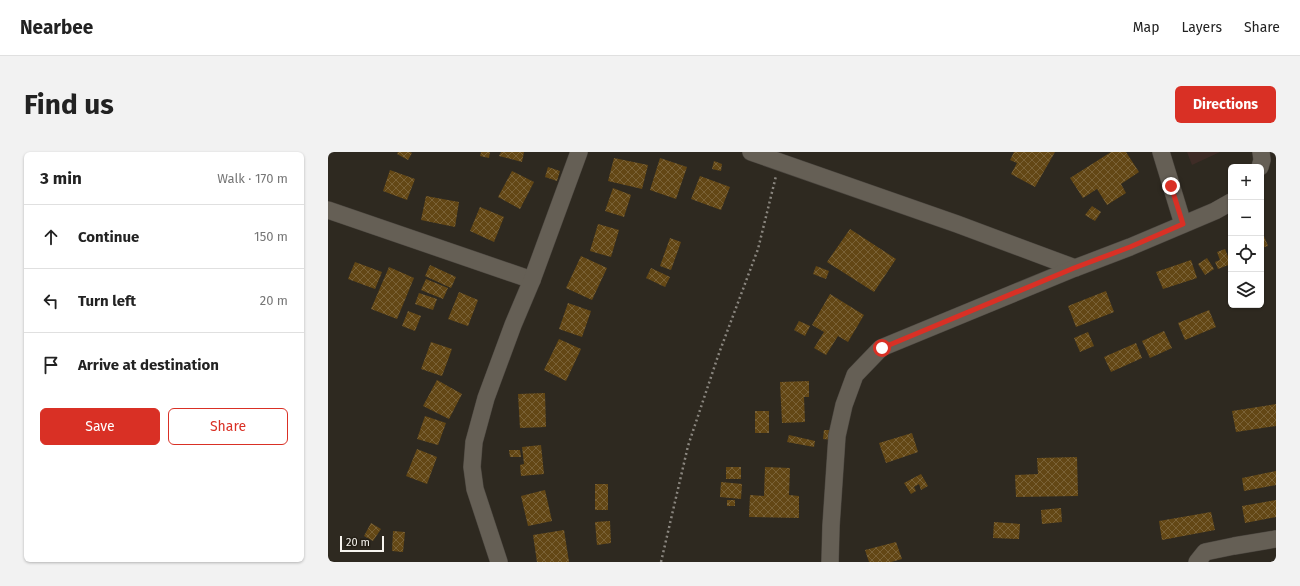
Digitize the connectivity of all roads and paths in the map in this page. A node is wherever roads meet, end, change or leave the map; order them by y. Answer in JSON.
{"nodes":[{"id":1,"x":579,"y":152,"type":"edge"},
{"id":2,"x":750,"y":152,"type":"edge"},
{"id":3,"x":1161,"y":152,"type":"edge"},
{"id":4,"x":780,"y":162,"type":"junction"},
{"id":5,"x":1228,"y":204,"type":"edge"},
{"id":6,"x":328,"y":210,"type":"edge"},
{"id":7,"x":1183,"y":224,"type":"junction"},
{"id":8,"x":1074,"y":268,"type":"junction"},
{"id":9,"x":532,"y":280,"type":"junction"},
{"id":10,"x":1276,"y":539,"type":"edge"},
{"id":11,"x":499,"y":562,"type":"edge"},
{"id":12,"x":661,"y":562,"type":"edge"},
{"id":13,"x":830,"y":562,"type":"edge"},
{"id":14,"x":1197,"y":562,"type":"edge"}],
"edges":[{"from":1,"to":9,"type":"street"},
{"from":2,"to":4,"type":"street"},
{"from":3,"to":7,"type":"street"},
{"from":4,"to":8,"type":"street"},
{"from":4,"to":12,"type":"path"},
{"from":5,"to":7,"type":"street"},
{"from":6,"to":9,"type":"street"},
{"from":7,"to":8,"type":"street"},
{"from":8,"to":13,"type":"street"},
{"from":9,"to":11,"type":"street"},
{"from":10,"to":14,"type":"street"}]}
